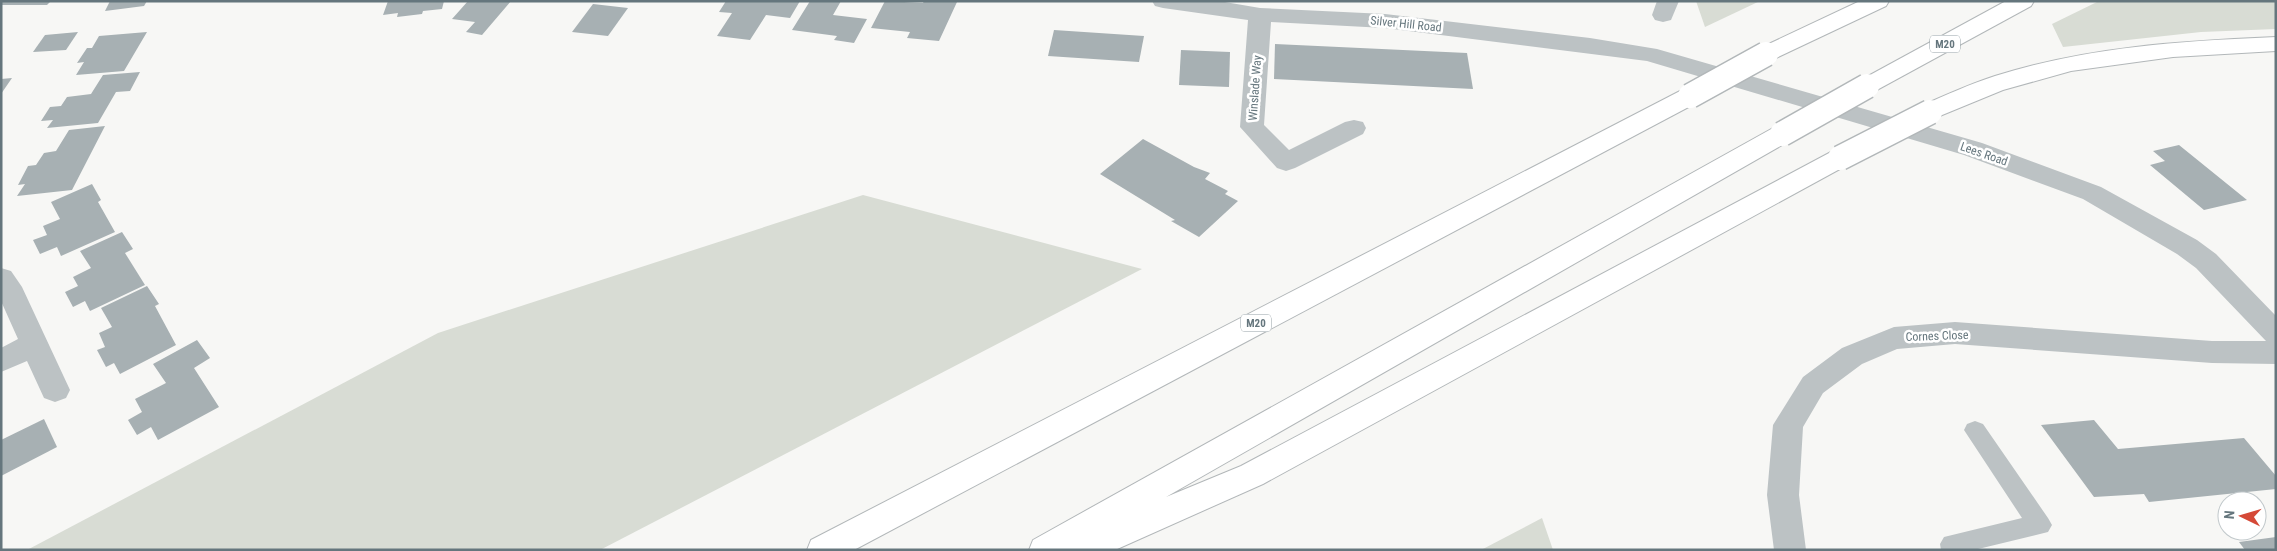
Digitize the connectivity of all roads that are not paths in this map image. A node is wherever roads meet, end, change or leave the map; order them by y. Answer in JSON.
{"nodes":[{"id":1,"x":1163,"y":1,"type":"edge"},
{"id":2,"x":1878,"y":1,"type":"edge"},
{"id":3,"x":2023,"y":1,"type":"edge"},
{"id":4,"x":1384,"y":11,"type":"edge"},
{"id":5,"x":1260,"y":15,"type":"junction"},
{"id":6,"x":2276,"y":44,"type":"edge"},
{"id":7,"x":1649,"y":54,"type":"joint"},
{"id":8,"x":1354,"y":128,"type":"dead end"},
{"id":9,"x":1,"y":278,"type":"edge"},
{"id":10,"x":2276,"y":334,"type":"edge"},
{"id":11,"x":35,"y":344,"type":"junction"},
{"id":12,"x":2276,"y":353,"type":"edge"},
{"id":13,"x":1,"y":361,"type":"edge"},
{"id":14,"x":54,"y":390,"type":"dead end"},
{"id":15,"x":1975,"y":430,"type":"dead end"},
{"id":16,"x":823,"y":550,"type":"edge"},
{"id":17,"x":1045,"y":550,"type":"edge"},
{"id":18,"x":1080,"y":550,"type":"edge"},
{"id":19,"x":1790,"y":550,"type":"edge"},
{"id":20,"x":1953,"y":550,"type":"edge"}],
"edges":[{"from":1,"to":5,"type":"street","name":"Silver Hill Road"},
{"from":2,"to":16,"type":"highway","number":"M20","bridge":true},
{"from":3,"to":17,"type":"highway","number":"M20","bridge":true},
{"from":4,"to":5,"type":"street","name":"Silver Hill Road"},
{"from":4,"to":7,"type":"street","name":"Silver Hill Road"},
{"from":5,"to":8,"type":"street","name":"Winslade Way"},
{"from":6,"to":18,"type":"highway","bridge":true},
{"from":7,"to":10,"type":"street","name":"Lees Road"},
{"from":9,"to":11,"type":"street"},
{"from":11,"to":13,"type":"street"},
{"from":11,"to":14,"type":"street"},
{"from":12,"to":19,"type":"street","name":"Cornes Close"},
{"from":15,"to":20,"type":"lane"}]}
